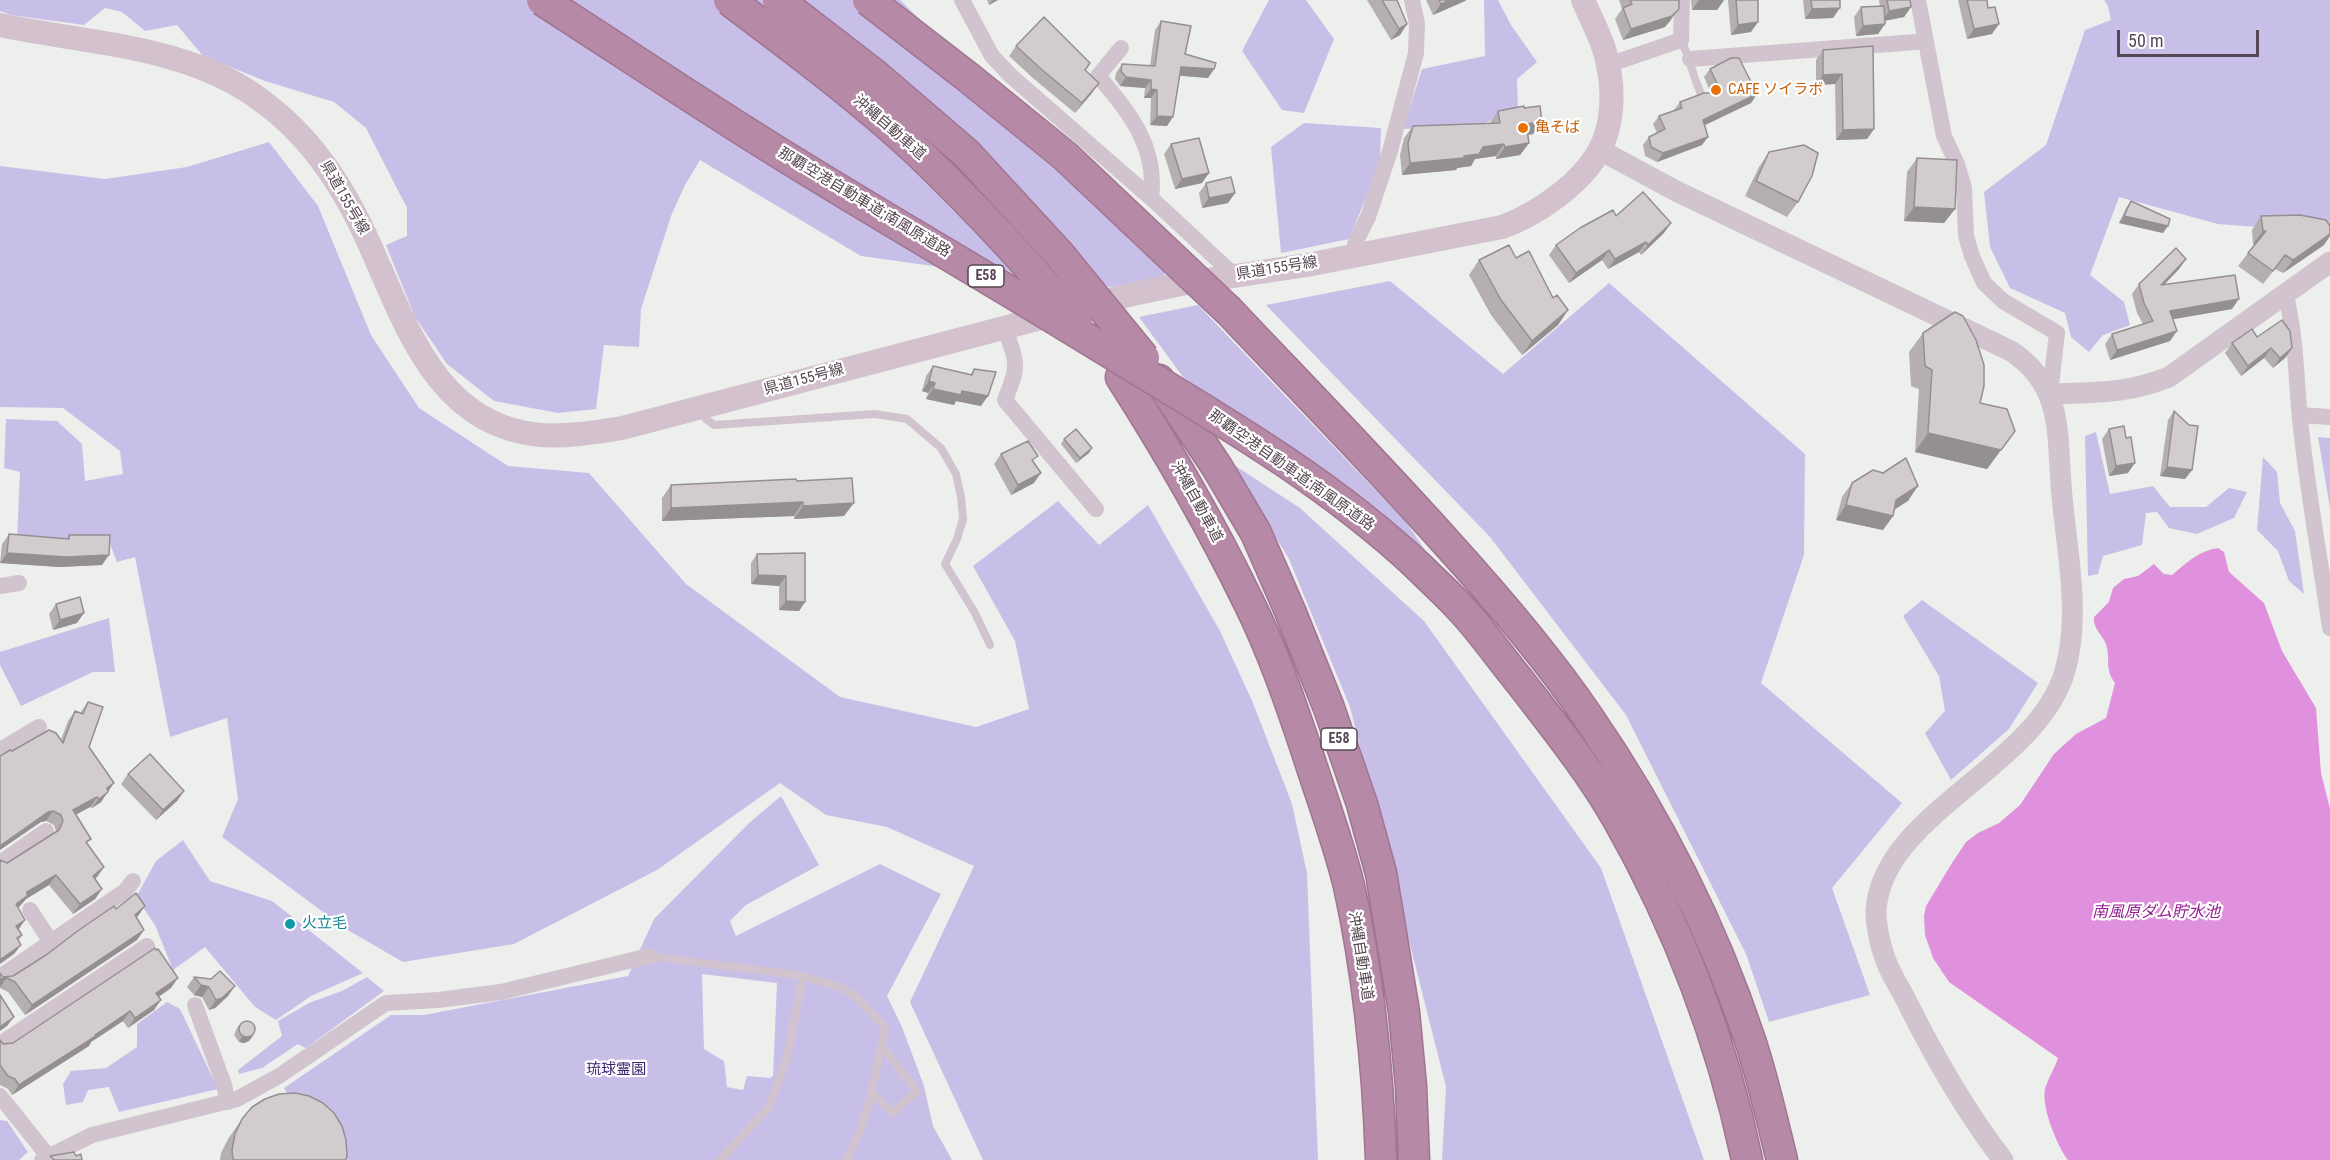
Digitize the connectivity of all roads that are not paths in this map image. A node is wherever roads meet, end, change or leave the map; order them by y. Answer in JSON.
{"nodes":[{"id":1,"x":542,"y":0,"type":"edge"},
{"id":2,"x":729,"y":0,"type":"edge"},
{"id":3,"x":778,"y":0,"type":"edge"},
{"id":4,"x":868,"y":0,"type":"edge"},
{"id":5,"x":962,"y":0,"type":"edge"},
{"id":6,"x":1412,"y":0,"type":"edge"},
{"id":7,"x":1583,"y":0,"type":"edge"},
{"id":8,"x":1682,"y":0,"type":"edge"},
{"id":9,"x":1918,"y":0,"type":"edge"},
{"id":10,"x":0,"y":25,"type":"edge"},
{"id":11,"x":1681,"y":39,"type":"junction"},
{"id":12,"x":1925,"y":40,"type":"junction"},
{"id":13,"x":1121,"y":48,"type":"dead end"},
{"id":14,"x":1690,"y":59,"type":"junction"},
{"id":15,"x":1608,"y":65,"type":"junction"},
{"id":16,"x":1702,"y":96,"type":"edge"},
{"id":17,"x":1600,"y":150,"type":"junction"},
{"id":18,"x":1152,"y":198,"type":"junction"},
{"id":19,"x":1352,"y":255,"type":"junction"},
{"id":20,"x":2330,"y":262,"type":"edge"},
{"id":21,"x":1235,"y":276,"type":"junction"},
{"id":22,"x":2285,"y":292,"type":"junction"},
{"id":23,"x":1005,"y":329,"type":"junction"},
{"id":24,"x":2050,"y":394,"type":"junction"},
{"id":25,"x":699,"y":408,"type":"junction"},
{"id":26,"x":2300,"y":415,"type":"junction"},
{"id":27,"x":2330,"y":417,"type":"edge"},
{"id":28,"x":1096,"y":509,"type":"dead end"},
{"id":29,"x":20,"y":584,"type":"dead end"},
{"id":30,"x":0,"y":585,"type":"edge"},
{"id":31,"x":2330,"y":628,"type":"edge"},
{"id":32,"x":990,"y":645,"type":"dead end"},
{"id":33,"x":39,"y":727,"type":"dead end"},
{"id":34,"x":0,"y":750,"type":"edge"},
{"id":35,"x":46,"y":831,"type":"dead end"},
{"id":36,"x":0,"y":863,"type":"edge"},
{"id":37,"x":133,"y":881,"type":"dead end"},
{"id":38,"x":30,"y":910,"type":"dead end"},
{"id":39,"x":51,"y":942,"type":"junction"},
{"id":40,"x":147,"y":946,"type":"dead end"},
{"id":41,"x":649,"y":956,"type":"joint"},
{"id":42,"x":803,"y":976,"type":"junction"},
{"id":43,"x":0,"y":977,"type":"edge"},
{"id":44,"x":195,"y":1005,"type":"dead end"},
{"id":45,"x":12,"y":1015,"type":"edge"},
{"id":46,"x":22,"y":1029,"type":"junction"},
{"id":47,"x":0,"y":1044,"type":"edge"},
{"id":48,"x":881,"y":1045,"type":"junction"},
{"id":49,"x":871,"y":1092,"type":"junction"},
{"id":50,"x":0,"y":1096,"type":"edge"},
{"id":51,"x":228,"y":1102,"type":"junction"},
{"id":52,"x":45,"y":1158,"type":"edge"},
{"id":53,"x":720,"y":1160,"type":"edge"},
{"id":54,"x":846,"y":1160,"type":"edge"},
{"id":55,"x":1381,"y":1160,"type":"edge"},
{"id":56,"x":1414,"y":1160,"type":"edge"},
{"id":57,"x":1747,"y":1160,"type":"edge"},
{"id":58,"x":1782,"y":1160,"type":"edge"},
{"id":59,"x":2003,"y":1160,"type":"edge"}],
"edges":[{"from":1,"to":57,"type":"highway","name":"那覇空港自動車道;南風原道路","number":"E58","bridge":true},
{"from":2,"to":55,"type":"highway","name":"沖縄自動車道","number":"E58","bridge":true},
{"from":3,"to":56,"type":"highway","name":"沖縄自動車道","number":"E58","bridge":true},
{"from":4,"to":58,"type":"highway","bridge":true},
{"from":5,"to":18,"type":"street"},
{"from":6,"to":19,"type":"street"},
{"from":7,"to":15,"type":"main road","name":"県道155号線"},
{"from":8,"to":11,"type":"street"},
{"from":9,"to":12,"type":"street"},
{"from":10,"to":25,"type":"main road","name":"県道155号線"},
{"from":11,"to":14,"type":"lane"},
{"from":11,"to":15,"type":"street"},
{"from":12,"to":14,"type":"street"},
{"from":12,"to":24,"type":"street"},
{"from":13,"to":18,"type":"street"},
{"from":14,"to":16,"type":"lane"},
{"from":15,"to":17,"type":"main road","name":"県道155号線"},
{"from":17,"to":19,"type":"main road","name":"県道155号線"},
{"from":17,"to":24,"type":"street"},
{"from":18,"to":21,"type":"street"},
{"from":19,"to":21,"type":"main road","name":"県道155号線"},
{"from":20,"to":22,"type":"street"},
{"from":21,"to":23,"type":"main road","name":"県道155号線"},
{"from":22,"to":24,"type":"street"},
{"from":22,"to":26,"type":"street"},
{"from":23,"to":25,"type":"main road","name":"県道155号線"},
{"from":23,"to":28,"type":"street"},
{"from":24,"to":59,"type":"street"},
{"from":25,"to":32,"type":"lane"},
{"from":26,"to":27,"type":"street"},
{"from":26,"to":31,"type":"street"},
{"from":29,"to":30,"type":"street"},
{"from":33,"to":34,"type":"street"},
{"from":35,"to":36,"type":"street"},
{"from":37,"to":39,"type":"street"},
{"from":38,"to":39,"type":"street"},
{"from":39,"to":43,"type":"street"},
{"from":40,"to":46,"type":"street"},
{"from":41,"to":42,"type":"lane"},
{"from":41,"to":51,"type":"street"},
{"from":42,"to":48,"type":"lane"},
{"from":42,"to":53,"type":"lane"},
{"from":44,"to":51,"type":"street"},
{"from":45,"to":46,"type":"street"},
{"from":46,"to":47,"type":"street"},
{"from":48,"to":49,"type":"lane"},
{"from":48,"to":49,"type":"lane"},
{"from":49,"to":54,"type":"lane"},
{"from":50,"to":52,"type":"street"},
{"from":51,"to":52,"type":"street"}]}
